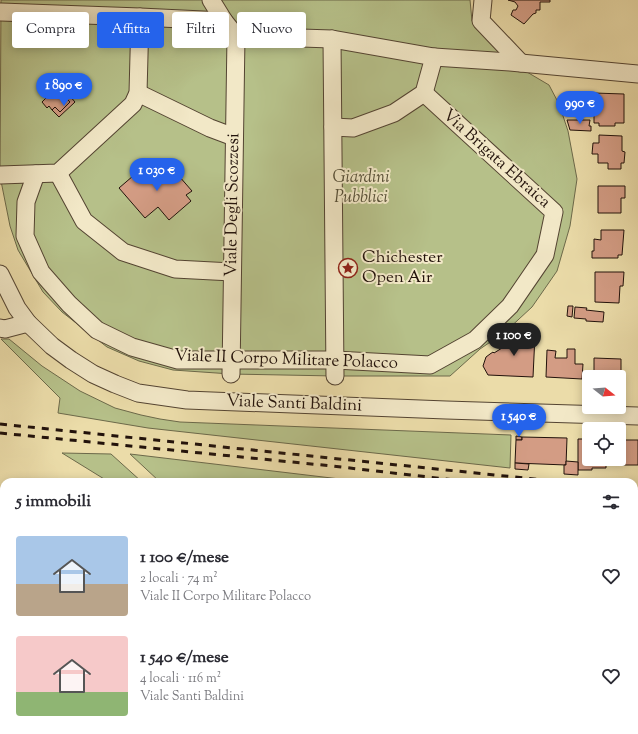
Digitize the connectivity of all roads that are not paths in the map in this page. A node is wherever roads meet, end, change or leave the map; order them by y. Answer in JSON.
{"nodes":[{"id":1,"x":211,"y":0,"type":"edge"},
{"id":2,"x":483,"y":0,"type":"edge"},
{"id":3,"x":2,"y":12,"type":"dead end"},
{"id":4,"x":218,"y":12,"type":"edge"},
{"id":5,"x":97,"y":15,"type":"edge"},
{"id":6,"x":229,"y":27,"type":"edge"},
{"id":7,"x":236,"y":36,"type":"junction"},
{"id":8,"x":332,"y":38,"type":"junction"},
{"id":9,"x":139,"y":48,"type":"edge"},
{"id":10,"x":434,"y":57,"type":"junction"},
{"id":11,"x":515,"y":63,"type":"junction"},
{"id":12,"x":638,"y":74,"type":"edge"},
{"id":13,"x":138,"y":93,"type":"junction"},
{"id":14,"x":424,"y":93,"type":"junction"},
{"id":15,"x":333,"y":127,"type":"junction"},
{"id":16,"x":234,"y":137,"type":"junction"},
{"id":17,"x":58,"y":173,"type":"junction"},
{"id":18,"x":0,"y":174,"type":"edge"},
{"id":19,"x":36,"y":174,"type":"junction"},
{"id":20,"x":545,"y":255,"type":"joint"},
{"id":21,"x":232,"y":272,"type":"junction"},
{"id":22,"x":0,"y":274,"type":"edge"},
{"id":23,"x":28,"y":323,"type":"junction"},
{"id":24,"x":0,"y":328,"type":"edge"},
{"id":25,"x":231,"y":367,"type":"junction"},
{"id":26,"x":335,"y":368,"type":"junction"},
{"id":27,"x":638,"y":416,"type":"edge"}],
"edges":[{"from":1,"to":4,"type":"street"},
{"from":2,"to":11,"type":"street"},
{"from":3,"to":5,"type":"street"},
{"from":6,"to":7,"type":"street"},
{"from":7,"to":8,"type":"street"},
{"from":7,"to":16,"type":"street","name":"Viale Degli Scozzesi"},
{"from":8,"to":10,"type":"street"},
{"from":8,"to":15,"type":"street"},
{"from":9,"to":13,"type":"street"},
{"from":10,"to":11,"type":"street"},
{"from":10,"to":14,"type":"street"},
{"from":11,"to":12,"type":"street"},
{"from":13,"to":16,"type":"street"},
{"from":13,"to":17,"type":"street"},
{"from":14,"to":15,"type":"street"},
{"from":14,"to":20,"type":"street","name":"Via Brigata Ebraica"},
{"from":15,"to":26,"type":"street"},
{"from":16,"to":21,"type":"street","name":"Viale Degli Scozzesi"},
{"from":17,"to":19,"type":"street"},
{"from":17,"to":21,"type":"street"},
{"from":18,"to":19,"type":"street"},
{"from":19,"to":25,"type":"street","name":"Viale II Corpo Militare Polacco"},
{"from":20,"to":26,"type":"street","name":"Viale II Corpo Militare Polacco"},
{"from":21,"to":25,"type":"street","name":"Viale Degli Scozzesi"},
{"from":22,"to":23,"type":"street","name":"Viale Santi Baldini"},
{"from":23,"to":24,"type":"street"},
{"from":23,"to":27,"type":"street","name":"Viale Santi Baldini"},
{"from":25,"to":26,"type":"street","name":"Viale II Corpo Militare Polacco"}]}
